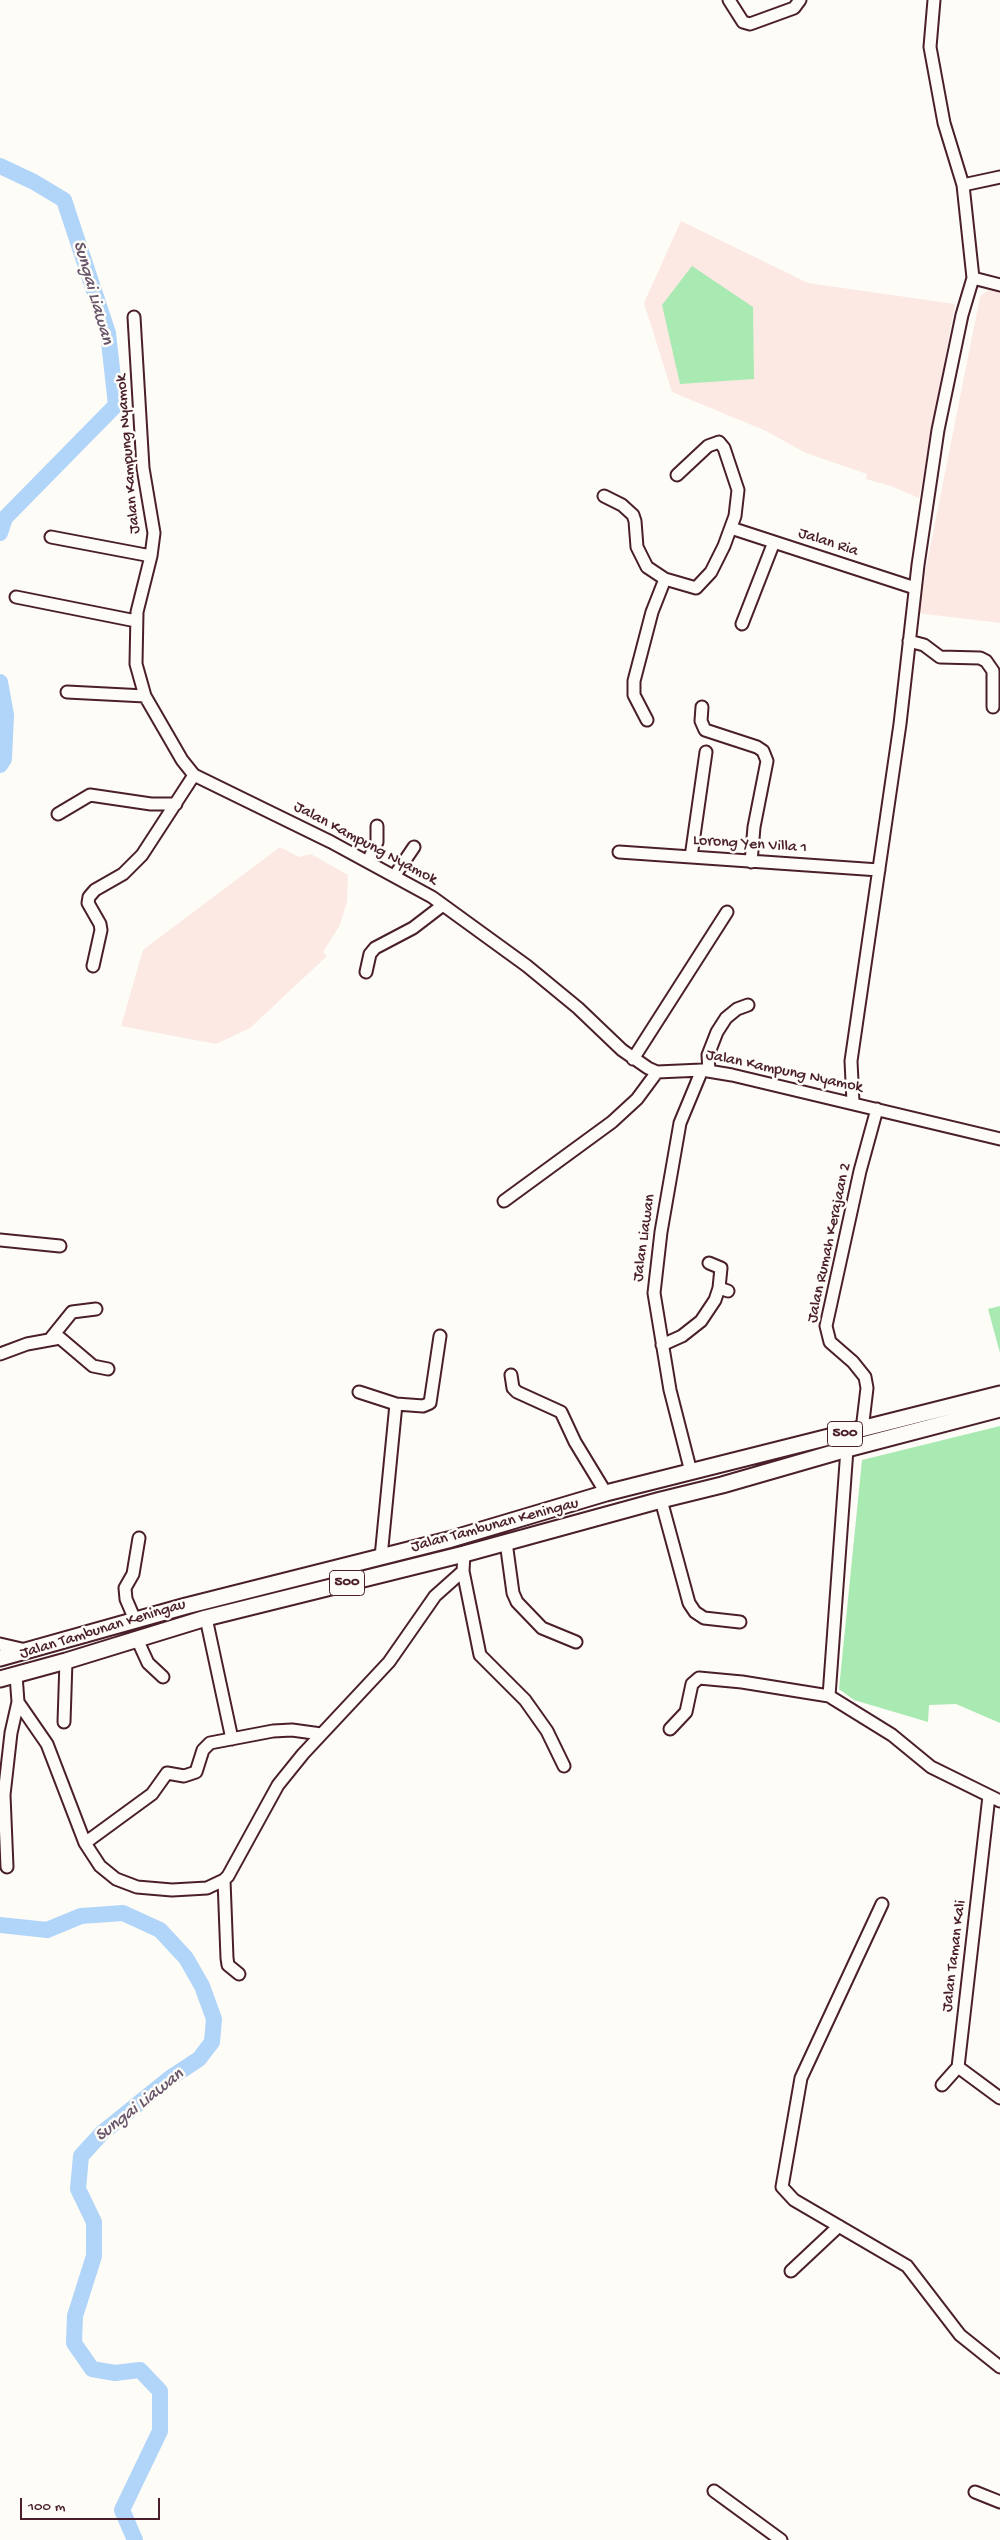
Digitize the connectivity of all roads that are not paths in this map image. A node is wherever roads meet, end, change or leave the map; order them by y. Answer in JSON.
{"nodes":[{"id":1,"x":729,"y":0,"type":"edge"},
{"id":2,"x":800,"y":0,"type":"edge"},
{"id":3,"x":934,"y":0,"type":"edge"},
{"id":4,"x":1000,"y":177,"type":"edge"},
{"id":5,"x":964,"y":186,"type":"junction"},
{"id":6,"x":973,"y":278,"type":"junction"},
{"id":7,"x":1000,"y":285,"type":"edge"},
{"id":8,"x":134,"y":317,"type":"dead end"},
{"id":9,"x":677,"y":475,"type":"dead end"},
{"id":10,"x":604,"y":496,"type":"dead end"},
{"id":11,"x":730,"y":528,"type":"junction"},
{"id":12,"x":51,"y":537,"type":"dead end"},
{"id":13,"x":774,"y":542,"type":"junction"},
{"id":14,"x":151,"y":556,"type":"junction"},
{"id":15,"x":665,"y":579,"type":"junction"},
{"id":16,"x":915,"y":588,"type":"junction"},
{"id":17,"x":16,"y":597,"type":"dead end"},
{"id":18,"x":136,"y":621,"type":"junction"},
{"id":19,"x":742,"y":624,"type":"dead end"},
{"id":20,"x":909,"y":641,"type":"junction"},
{"id":21,"x":67,"y":692,"type":"dead end"},
{"id":22,"x":144,"y":696,"type":"junction"},
{"id":23,"x":702,"y":707,"type":"dead end"},
{"id":24,"x":994,"y":707,"type":"dead end"},
{"id":25,"x":647,"y":720,"type":"dead end"},
{"id":26,"x":706,"y":752,"type":"dead end"},
{"id":27,"x":194,"y":775,"type":"junction"},
{"id":28,"x":176,"y":804,"type":"junction"},
{"id":29,"x":58,"y":814,"type":"dead end"},
{"id":30,"x":377,"y":826,"type":"dead end"},
{"id":31,"x":414,"y":847,"type":"dead end"},
{"id":32,"x":620,"y":852,"type":"dead end"},
{"id":33,"x":691,"y":857,"type":"junction"},
{"id":34,"x":368,"y":861,"type":"junction"},
{"id":35,"x":751,"y":862,"type":"junction"},
{"id":36,"x":879,"y":870,"type":"junction"},
{"id":37,"x":395,"y":875,"type":"junction"},
{"id":38,"x":443,"y":905,"type":"junction"},
{"id":39,"x":727,"y":912,"type":"dead end"},
{"id":40,"x":93,"y":966,"type":"dead end"},
{"id":41,"x":366,"y":972,"type":"dead end"},
{"id":42,"x":748,"y":1006,"type":"dead end"},
{"id":43,"x":633,"y":1059,"type":"junction"},
{"id":44,"x":705,"y":1071,"type":"junction"},
{"id":45,"x":657,"y":1072,"type":"junction"},
{"id":46,"x":853,"y":1102,"type":"junction"},
{"id":47,"x":878,"y":1109,"type":"junction"},
{"id":48,"x":1000,"y":1139,"type":"edge"},
{"id":49,"x":504,"y":1201,"type":"dead end"},
{"id":50,"x":0,"y":1240,"type":"edge"},
{"id":51,"x":60,"y":1246,"type":"dead end"},
{"id":52,"x":709,"y":1263,"type":"dead end"},
{"id":53,"x":96,"y":1309,"type":"dead end"},
{"id":54,"x":440,"y":1336,"type":"dead end"},
{"id":55,"x":51,"y":1338,"type":"junction"},
{"id":56,"x":662,"y":1345,"type":"junction"},
{"id":57,"x":0,"y":1354,"type":"edge"},
{"id":58,"x":108,"y":1369,"type":"dead end"},
{"id":59,"x":511,"y":1375,"type":"dead end"},
{"id":60,"x":359,"y":1392,"type":"dead end"},
{"id":61,"x":1000,"y":1394,"type":"edge"},
{"id":62,"x":396,"y":1404,"type":"junction"},
{"id":63,"x":1000,"y":1409,"type":"edge"},
{"id":64,"x":862,"y":1430,"type":"junction"},
{"id":65,"x":847,"y":1449,"type":"junction"},
{"id":66,"x":691,"y":1472,"type":"junction"},
{"id":67,"x":606,"y":1493,"type":"junction"},
{"id":68,"x":661,"y":1500,"type":"junction"},
{"id":69,"x":139,"y":1538,"type":"dead end"},
{"id":70,"x":506,"y":1542,"type":"junction"},
{"id":71,"x":464,"y":1554,"type":"junction"},
{"id":72,"x":381,"y":1557,"type":"junction"},
{"id":73,"x":463,"y":1571,"type":"junction"},
{"id":74,"x":206,"y":1618,"type":"junction"},
{"id":75,"x":135,"y":1620,"type":"junction"},
{"id":76,"x":740,"y":1622,"type":"dead end"},
{"id":77,"x":133,"y":1640,"type":"junction"},
{"id":78,"x":576,"y":1642,"type":"dead end"},
{"id":79,"x":0,"y":1644,"type":"edge"},
{"id":80,"x":48,"y":1646,"type":"junction"},
{"id":81,"x":28,"y":1650,"type":"junction"},
{"id":82,"x":0,"y":1658,"type":"edge"},
{"id":83,"x":66,"y":1661,"type":"junction"},
{"id":84,"x":16,"y":1675,"type":"junction"},
{"id":85,"x":163,"y":1678,"type":"dead end"},
{"id":86,"x":0,"y":1679,"type":"edge"},
{"id":87,"x":829,"y":1696,"type":"junction"},
{"id":88,"x":18,"y":1702,"type":"junction"},
{"id":89,"x":64,"y":1722,"type":"dead end"},
{"id":90,"x":670,"y":1729,"type":"dead end"},
{"id":91,"x":321,"y":1734,"type":"junction"},
{"id":92,"x":232,"y":1739,"type":"junction"},
{"id":93,"x":564,"y":1766,"type":"dead end"},
{"id":94,"x":989,"y":1796,"type":"junction"},
{"id":95,"x":1000,"y":1801,"type":"edge"},
{"id":96,"x":85,"y":1843,"type":"junction"},
{"id":97,"x":7,"y":1867,"type":"dead end"},
{"id":98,"x":224,"y":1880,"type":"junction"},
{"id":99,"x":882,"y":1904,"type":"dead end"},
{"id":100,"x":239,"y":1974,"type":"dead end"},
{"id":101,"x":958,"y":2067,"type":"junction"},
{"id":102,"x":942,"y":2085,"type":"dead end"},
{"id":103,"x":1000,"y":2098,"type":"edge"},
{"id":104,"x":839,"y":2226,"type":"junction"},
{"id":105,"x":791,"y":2271,"type":"dead end"},
{"id":106,"x":1000,"y":2367,"type":"edge"},
{"id":107,"x":714,"y":2491,"type":"dead end"},
{"id":108,"x":975,"y":2492,"type":"dead end"},
{"id":109,"x":1000,"y":2502,"type":"edge"},
{"id":110,"x":781,"y":2540,"type":"edge"}],
"edges":[{"from":1,"to":2,"type":"street"},
{"from":3,"to":5,"type":"street"},
{"from":4,"to":5,"type":"street"},
{"from":5,"to":6,"type":"street"},
{"from":6,"to":7,"type":"street"},
{"from":6,"to":16,"type":"street"},
{"from":8,"to":14,"type":"street","name":"Jalan Kampung Nyamok"},
{"from":9,"to":11,"type":"street"},
{"from":10,"to":15,"type":"street"},
{"from":11,"to":13,"type":"street","name":"Jalan Ria"},
{"from":11,"to":15,"type":"street"},
{"from":12,"to":14,"type":"street"},
{"from":13,"to":16,"type":"street","name":"Jalan Ria"},
{"from":13,"to":19,"type":"street"},
{"from":14,"to":18,"type":"street","name":"Jalan Kampung Nyamok"},
{"from":15,"to":25,"type":"street"},
{"from":16,"to":20,"type":"street"},
{"from":17,"to":18,"type":"street"},
{"from":18,"to":22,"type":"street","name":"Jalan Kampung Nyamok"},
{"from":20,"to":24,"type":"street"},
{"from":20,"to":36,"type":"street"},
{"from":21,"to":22,"type":"street"},
{"from":22,"to":27,"type":"street","name":"Jalan Kampung Nyamok"},
{"from":23,"to":35,"type":"street"},
{"from":26,"to":33,"type":"street"},
{"from":27,"to":28,"type":"street"},
{"from":27,"to":34,"type":"street","name":"Jalan Kampung Nyamok"},
{"from":28,"to":29,"type":"street"},
{"from":28,"to":40,"type":"street"},
{"from":30,"to":34,"type":"street"},
{"from":31,"to":37,"type":"street"},
{"from":32,"to":33,"type":"street","name":"Lorong Yen Villa 1"},
{"from":33,"to":35,"type":"street","name":"Lorong Yen Villa 1"},
{"from":34,"to":37,"type":"street","name":"Jalan Kampung Nyamok"},
{"from":35,"to":36,"type":"street","name":"Lorong Yen Villa 1"},
{"from":36,"to":46,"type":"street"},
{"from":37,"to":38,"type":"street","name":"Jalan Kampung Nyamok"},
{"from":38,"to":41,"type":"street"},
{"from":38,"to":43,"type":"street","name":"Jalan Kampung Nyamok"},
{"from":39,"to":43,"type":"street"},
{"from":42,"to":44,"type":"street","name":"Jalan Liawan"},
{"from":43,"to":45,"type":"street","name":"Jalan Kampung Nyamok"},
{"from":44,"to":45,"type":"street","name":"Jalan Kampung Nyamok"},
{"from":44,"to":46,"type":"street","name":"Jalan Kampung Nyamok"},
{"from":44,"to":56,"type":"street","name":"Jalan Liawan"},
{"from":45,"to":49,"type":"street"},
{"from":46,"to":47,"type":"street","name":"Jalan Kampung Nyamok"},
{"from":47,"to":48,"type":"street","name":"Jalan Kampung Nyamok"},
{"from":47,"to":64,"type":"street","name":"Jalan Rumah Kerajaan 2"},
{"from":50,"to":51,"type":"street"},
{"from":52,"to":56,"type":"street"},
{"from":53,"to":55,"type":"street"},
{"from":54,"to":62,"type":"street"},
{"from":55,"to":57,"type":"street"},
{"from":55,"to":58,"type":"street"},
{"from":56,"to":66,"type":"street","name":"Jalan Liawan"},
{"from":59,"to":67,"type":"street"},
{"from":60,"to":62,"type":"street"},
{"from":61,"to":64,"type":"main road","name":"Jalan Tambunan Keningau","number":"500"},
{"from":62,"to":72,"type":"street"},
{"from":63,"to":65,"type":"main road","name":"Jalan Tambunan Keningau","number":"500"},
{"from":64,"to":66,"type":"main road","name":"Jalan Tambunan Keningau","number":"500"},
{"from":65,"to":68,"type":"main road","name":"Jalan Tambunan Keningau","number":"500"},
{"from":65,"to":87,"type":"street"},
{"from":66,"to":67,"type":"main road","name":"Jalan Tambunan Keningau","number":"500"},
{"from":67,"to":72,"type":"main road","name":"Jalan Tambunan Keningau","number":"500"},
{"from":68,"to":70,"type":"main road","name":"Jalan Tambunan Keningau","number":"500"},
{"from":68,"to":76,"type":"street"},
{"from":69,"to":75,"type":"street"},
{"from":70,"to":71,"type":"main road","name":"Jalan Tambunan Keningau","number":"500"},
{"from":70,"to":78,"type":"street"},
{"from":71,"to":73,"type":"street"},
{"from":71,"to":74,"type":"main road","name":"Jalan Tambunan Keningau","number":"500"},
{"from":72,"to":75,"type":"main road","name":"Jalan Tambunan Keningau","number":"500"},
{"from":73,"to":91,"type":"street"},
{"from":73,"to":93,"type":"street"},
{"from":74,"to":77,"type":"main road","name":"Jalan Tambunan Keningau","number":"500"},
{"from":74,"to":92,"type":"street"},
{"from":75,"to":80,"type":"main road","name":"Jalan Tambunan Keningau","number":"500"},
{"from":77,"to":80,"type":"main road"},
{"from":77,"to":83,"type":"main road","name":"Jalan Tambunan Keningau","number":"500"},
{"from":77,"to":85,"type":"street"},
{"from":79,"to":81,"type":"street"},
{"from":80,"to":81,"type":"main road","name":"Jalan Tambunan Keningau","number":"500"},
{"from":81,"to":82,"type":"main road","name":"Jalan Tambunan Keningau","number":"500"},
{"from":83,"to":84,"type":"main road","name":"Jalan Tambunan Keningau","number":"500"},
{"from":83,"to":89,"type":"street"},
{"from":84,"to":86,"type":"main road","name":"Jalan Tambunan Keningau","number":"500"},
{"from":84,"to":88,"type":"street"},
{"from":87,"to":90,"type":"street"},
{"from":87,"to":94,"type":"street"},
{"from":88,"to":96,"type":"street"},
{"from":88,"to":97,"type":"street"},
{"from":91,"to":92,"type":"street"},
{"from":91,"to":98,"type":"street"},
{"from":92,"to":96,"type":"street"},
{"from":94,"to":95,"type":"street"},
{"from":94,"to":101,"type":"street","name":"Jalan Taman Kali"},
{"from":96,"to":98,"type":"street"},
{"from":98,"to":100,"type":"street"},
{"from":99,"to":104,"type":"street"},
{"from":101,"to":102,"type":"street"},
{"from":101,"to":103,"type":"street"},
{"from":104,"to":105,"type":"street"},
{"from":104,"to":106,"type":"street"},
{"from":107,"to":110,"type":"street"},
{"from":108,"to":109,"type":"street"}]}
